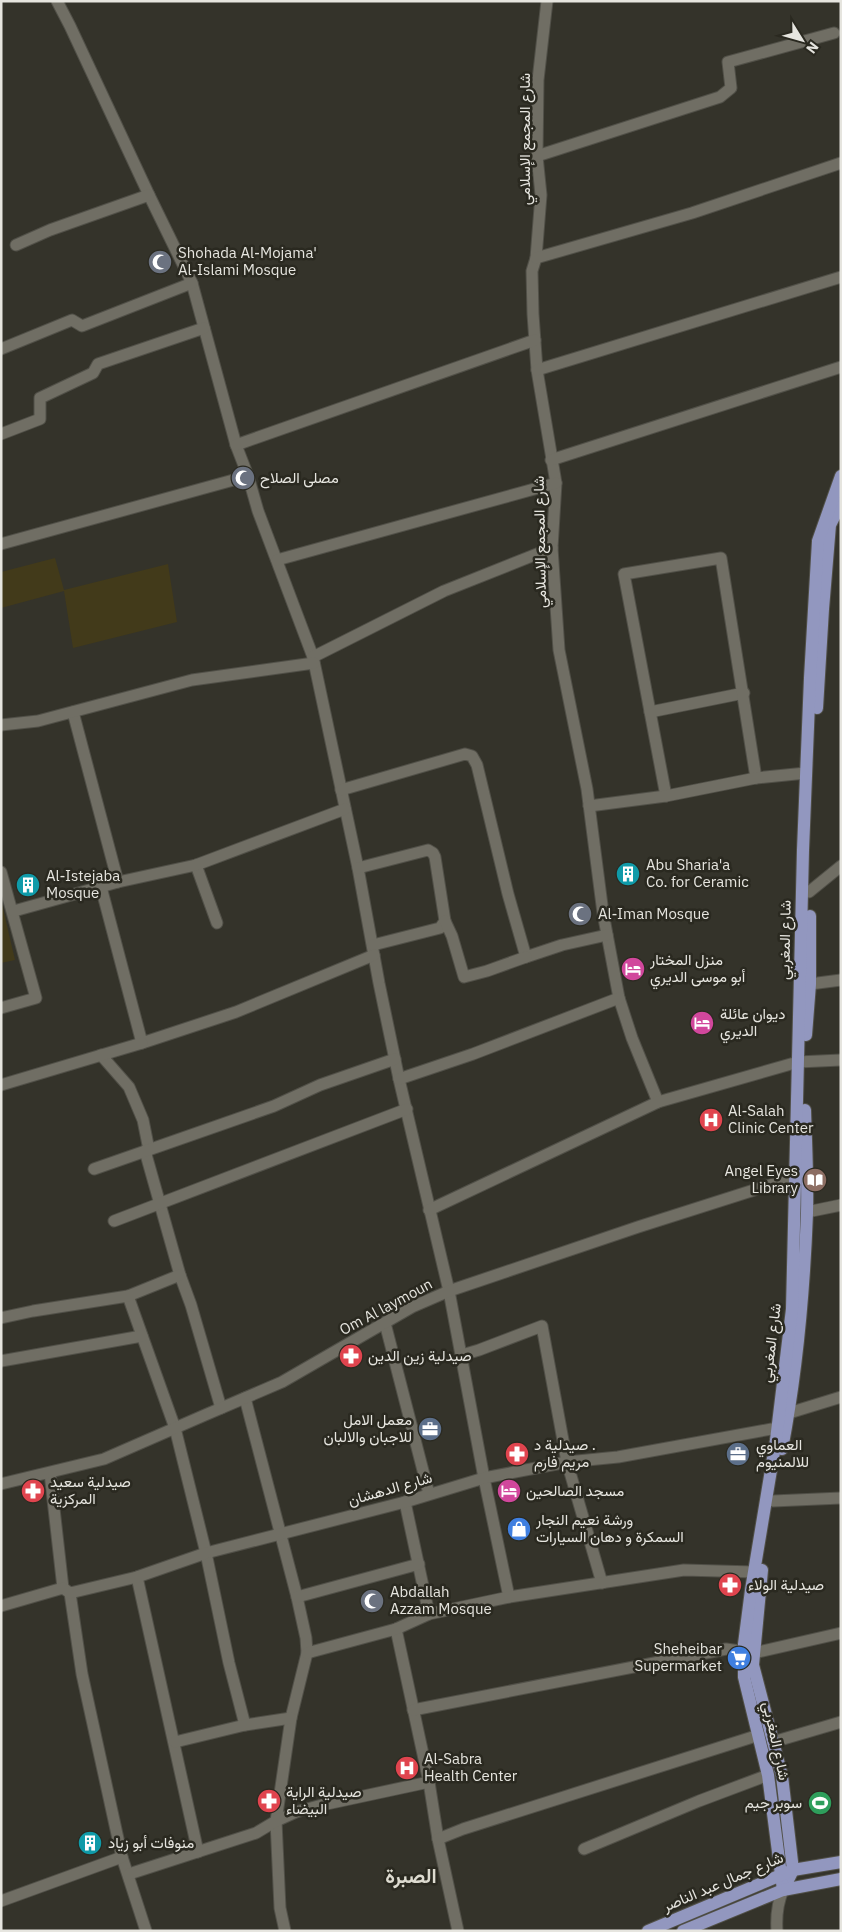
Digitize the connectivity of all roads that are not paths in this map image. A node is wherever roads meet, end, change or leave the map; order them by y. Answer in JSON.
{"nodes":[{"id":1,"x":57,"y":1,"type":"edge"},
{"id":2,"x":547,"y":1,"type":"edge"},
{"id":3,"x":834,"y":34,"type":"dead end"},
{"id":4,"x":537,"y":156,"type":"junction"},
{"id":5,"x":841,"y":163,"type":"edge"},
{"id":6,"x":149,"y":194,"type":"junction"},
{"id":7,"x":16,"y":245,"type":"dead end"},
{"id":8,"x":536,"y":258,"type":"junction"},
{"id":9,"x":841,"y":277,"type":"edge"},
{"id":10,"x":192,"y":282,"type":"junction"},
{"id":11,"x":204,"y":328,"type":"junction"},
{"id":12,"x":535,"y":340,"type":"junction"},
{"id":13,"x":1,"y":349,"type":"edge"},
{"id":14,"x":841,"y":368,"type":"edge"},
{"id":15,"x":537,"y":370,"type":"junction"},
{"id":16,"x":1,"y":434,"type":"edge"},
{"id":17,"x":236,"y":445,"type":"junction"},
{"id":18,"x":551,"y":460,"type":"junction"},
{"id":19,"x":248,"y":476,"type":"junction"},
{"id":20,"x":841,"y":476,"type":"edge"},
{"id":21,"x":556,"y":483,"type":"junction"},
{"id":22,"x":841,"y":503,"type":"edge"},
{"id":23,"x":1,"y":544,"type":"edge"},
{"id":24,"x":552,"y":548,"type":"junction"},
{"id":25,"x":277,"y":560,"type":"junction"},
{"id":26,"x":313,"y":660,"type":"junction"},
{"id":27,"x":744,"y":693,"type":"junction"},
{"id":28,"x":73,"y":712,"type":"junction"},
{"id":29,"x":650,"y":712,"type":"junction"},
{"id":30,"x":1,"y":725,"type":"edge"},
{"id":31,"x":806,"y":773,"type":"junction"},
{"id":32,"x":756,"y":778,"type":"junction"},
{"id":33,"x":341,"y":790,"type":"junction"},
{"id":34,"x":666,"y":796,"type":"junction"},
{"id":35,"x":589,"y":806,"type":"junction"},
{"id":36,"x":345,"y":809,"type":"junction"},
{"id":37,"x":196,"y":865,"type":"junction"},
{"id":38,"x":841,"y":866,"type":"edge"},
{"id":39,"x":358,"y":868,"type":"junction"},
{"id":40,"x":1,"y":872,"type":"edge"},
{"id":41,"x":118,"y":882,"type":"junction"},
{"id":42,"x":100,"y":887,"type":"junction"},
{"id":43,"x":810,"y":892,"type":"junction"},
{"id":44,"x":14,"y":911,"type":"junction"},
{"id":45,"x":445,"y":921,"type":"junction"},
{"id":46,"x":217,"y":922,"type":"dead end"},
{"id":47,"x":607,"y":935,"type":"junction"},
{"id":48,"x":373,"y":950,"type":"junction"},
{"id":49,"x":526,"y":957,"type":"junction"},
{"id":50,"x":841,"y":980,"type":"edge"},
{"id":51,"x":810,"y":984,"type":"junction"},
{"id":52,"x":619,"y":998,"type":"junction"},
{"id":53,"x":1,"y":1008,"type":"edge"},
{"id":54,"x":142,"y":1043,"type":"junction"},
{"id":55,"x":101,"y":1055,"type":"junction"},
{"id":56,"x":395,"y":1059,"type":"junction"},
{"id":57,"x":841,"y":1060,"type":"edge"},
{"id":58,"x":801,"y":1062,"type":"junction"},
{"id":59,"x":399,"y":1079,"type":"junction"},
{"id":60,"x":1,"y":1085,"type":"edge"},
{"id":61,"x":658,"y":1102,"type":"junction"},
{"id":62,"x":407,"y":1109,"type":"junction"},
{"id":63,"x":147,"y":1150,"type":"junction"},
{"id":64,"x":94,"y":1169,"type":"dead end"},
{"id":65,"x":795,"y":1177,"type":"junction"},
{"id":66,"x":161,"y":1202,"type":"junction"},
{"id":67,"x":841,"y":1205,"type":"edge"},
{"id":68,"x":429,"y":1210,"type":"junction"},
{"id":69,"x":807,"y":1212,"type":"junction"},
{"id":70,"x":114,"y":1221,"type":"dead end"},
{"id":71,"x":180,"y":1275,"type":"junction"},
{"id":72,"x":449,"y":1291,"type":"junction"},
{"id":73,"x":128,"y":1296,"type":"junction"},
{"id":74,"x":1,"y":1318,"type":"edge"},
{"id":75,"x":385,"y":1323,"type":"junction"},
{"id":76,"x":142,"y":1336,"type":"junction"},
{"id":77,"x":462,"y":1354,"type":"junction"},
{"id":78,"x":1,"y":1361,"type":"edge"},
{"id":79,"x":841,"y":1397,"type":"edge"},
{"id":80,"x":245,"y":1398,"type":"junction"},
{"id":81,"x":221,"y":1408,"type":"junction"},
{"id":82,"x":789,"y":1413,"type":"junction"},
{"id":83,"x":175,"y":1428,"type":"junction"},
{"id":84,"x":777,"y":1428,"type":"junction"},
{"id":85,"x":567,"y":1462,"type":"junction"},
{"id":86,"x":50,"y":1472,"type":"junction"},
{"id":87,"x":484,"y":1478,"type":"junction"},
{"id":88,"x":1,"y":1484,"type":"edge"},
{"id":89,"x":429,"y":1494,"type":"junction"},
{"id":90,"x":841,"y":1498,"type":"edge"},
{"id":91,"x":773,"y":1501,"type":"junction"},
{"id":92,"x":405,"y":1502,"type":"junction"},
{"id":93,"x":281,"y":1535,"type":"junction"},
{"id":94,"x":206,"y":1553,"type":"junction"},
{"id":95,"x":419,"y":1564,"type":"junction"},
{"id":96,"x":754,"y":1572,"type":"junction"},
{"id":97,"x":137,"y":1577,"type":"junction"},
{"id":98,"x":602,"y":1583,"type":"junction"},
{"id":99,"x":66,"y":1591,"type":"junction"},
{"id":100,"x":297,"y":1597,"type":"junction"},
{"id":101,"x":509,"y":1597,"type":"junction"},
{"id":102,"x":1,"y":1606,"type":"edge"},
{"id":103,"x":428,"y":1614,"type":"junction"},
{"id":104,"x":396,"y":1629,"type":"junction"},
{"id":105,"x":841,"y":1633,"type":"edge"},
{"id":106,"x":749,"y":1652,"type":"junction"},
{"id":107,"x":307,"y":1653,"type":"junction"},
{"id":108,"x":413,"y":1710,"type":"junction"},
{"id":109,"x":291,"y":1718,"type":"junction"},
{"id":110,"x":841,"y":1722,"type":"edge"},
{"id":111,"x":246,"y":1725,"type":"junction"},
{"id":112,"x":759,"y":1735,"type":"junction"},
{"id":113,"x":175,"y":1742,"type":"junction"},
{"id":114,"x":773,"y":1742,"type":"junction"},
{"id":115,"x":768,"y":1775,"type":"junction"},
{"id":116,"x":429,"y":1782,"type":"junction"},
{"id":117,"x":276,"y":1820,"type":"junction"},
{"id":118,"x":438,"y":1839,"type":"junction"},
{"id":119,"x":584,"y":1849,"type":"dead end"},
{"id":120,"x":198,"y":1852,"type":"junction"},
{"id":121,"x":122,"y":1857,"type":"junction"},
{"id":122,"x":841,"y":1862,"type":"edge"},
{"id":123,"x":787,"y":1872,"type":"junction"},
{"id":124,"x":129,"y":1874,"type":"junction"},
{"id":125,"x":841,"y":1879,"type":"edge"},
{"id":126,"x":783,"y":1890,"type":"junction"},
{"id":127,"x":1,"y":1901,"type":"edge"},
{"id":128,"x":146,"y":1931,"type":"edge"},
{"id":129,"x":285,"y":1931,"type":"edge"},
{"id":130,"x":458,"y":1931,"type":"edge"},
{"id":131,"x":648,"y":1931,"type":"edge"},
{"id":132,"x":683,"y":1931,"type":"edge"},
{"id":133,"x":777,"y":1931,"type":"edge"}],
"edges":[{"from":1,"to":6,"type":"street"},
{"from":2,"to":4,"type":"street","name":"شارع المجمع الإسلامي"},
{"from":3,"to":4,"type":"street"},
{"from":4,"to":8,"type":"street","name":"شارع المجمع الإسلامي"},
{"from":5,"to":8,"type":"street"},
{"from":6,"to":7,"type":"street"},
{"from":6,"to":10,"type":"street"},
{"from":8,"to":12,"type":"street","name":"شارع المجمع الإسلامي"},
{"from":9,"to":15,"type":"street"},
{"from":10,"to":11,"type":"street"},
{"from":10,"to":13,"type":"street"},
{"from":11,"to":16,"type":"street"},
{"from":11,"to":17,"type":"street"},
{"from":12,"to":15,"type":"street","name":"شارع المجمع الإسلامي"},
{"from":12,"to":17,"type":"street"},
{"from":14,"to":18,"type":"street"},
{"from":15,"to":18,"type":"street","name":"شارع المجمع الإسلامي"},
{"from":17,"to":19,"type":"street"},
{"from":18,"to":21,"type":"street","name":"شارع المجمع الإسلامي"},
{"from":19,"to":23,"type":"street"},
{"from":19,"to":25,"type":"street"},
{"from":20,"to":31,"type":"main road","name":"شارع المغربي"},
{"from":21,"to":24,"type":"street","name":"شارع المجمع الإسلامي"},
{"from":21,"to":25,"type":"street"},
{"from":22,"to":43,"type":"main road","name":"شارع المغربي"},
{"from":24,"to":26,"type":"street"},
{"from":24,"to":35,"type":"street","name":"شارع المجمع الإسلامي"},
{"from":25,"to":26,"type":"street"},
{"from":26,"to":28,"type":"street"},
{"from":26,"to":33,"type":"street"},
{"from":27,"to":29,"type":"street"},
{"from":27,"to":29,"type":"street"},
{"from":27,"to":32,"type":"street"},
{"from":28,"to":30,"type":"street"},
{"from":28,"to":41,"type":"street"},
{"from":29,"to":34,"type":"street"},
{"from":31,"to":32,"type":"street"},
{"from":31,"to":58,"type":"main road","name":"شارع المغربي"},
{"from":32,"to":34,"type":"street"},
{"from":33,"to":36,"type":"street"},
{"from":33,"to":49,"type":"street"},
{"from":34,"to":35,"type":"street"},
{"from":35,"to":47,"type":"street","name":"شارع المجمع الإسلامي"},
{"from":36,"to":37,"type":"street"},
{"from":36,"to":39,"type":"street"},
{"from":37,"to":41,"type":"street"},
{"from":37,"to":46,"type":"street"},
{"from":38,"to":43,"type":"street"},
{"from":39,"to":45,"type":"street"},
{"from":39,"to":48,"type":"street"},
{"from":40,"to":44,"type":"street"},
{"from":41,"to":42,"type":"street"},
{"from":42,"to":44,"type":"street"},
{"from":42,"to":54,"type":"street"},
{"from":43,"to":51,"type":"main road","name":"شارع المغربي"},
{"from":44,"to":53,"type":"street"},
{"from":45,"to":48,"type":"street"},
{"from":45,"to":49,"type":"street"},
{"from":47,"to":49,"type":"street"},
{"from":47,"to":52,"type":"street","name":"شارع المجمع الإسلامي"},
{"from":48,"to":54,"type":"street"},
{"from":48,"to":56,"type":"street"},
{"from":50,"to":51,"type":"street"},
{"from":51,"to":58,"type":"main road","name":"شارع المغربي"},
{"from":52,"to":59,"type":"street"},
{"from":52,"to":61,"type":"street","name":"شارع المجمع الإسلامي"},
{"from":54,"to":55,"type":"street"},
{"from":55,"to":60,"type":"street"},
{"from":55,"to":63,"type":"street"},
{"from":56,"to":59,"type":"street"},
{"from":56,"to":63,"type":"street"},
{"from":57,"to":58,"type":"street"},
{"from":58,"to":61,"type":"street"},
{"from":58,"to":65,"type":"main road","name":"شارع المغربي"},
{"from":58,"to":69,"type":"main road","name":"شارع المغربي"},
{"from":59,"to":62,"type":"street"},
{"from":61,"to":68,"type":"street"},
{"from":62,"to":66,"type":"street"},
{"from":62,"to":68,"type":"street"},
{"from":63,"to":64,"type":"street"},
{"from":63,"to":66,"type":"street"},
{"from":65,"to":72,"type":"street","name":"Om Al laymoun"},
{"from":65,"to":84,"type":"main road","name":"شارع المغربي"},
{"from":66,"to":70,"type":"street"},
{"from":66,"to":71,"type":"street"},
{"from":67,"to":69,"type":"street"},
{"from":68,"to":72,"type":"street"},
{"from":69,"to":82,"type":"main road","name":"شارع المغربي"},
{"from":71,"to":73,"type":"street"},
{"from":71,"to":81,"type":"street"},
{"from":72,"to":75,"type":"street","name":"Om Al laymoun"},
{"from":72,"to":77,"type":"street"},
{"from":73,"to":74,"type":"street"},
{"from":73,"to":76,"type":"street"},
{"from":75,"to":80,"type":"street","name":"Om Al laymoun"},
{"from":75,"to":89,"type":"street"},
{"from":76,"to":78,"type":"street"},
{"from":76,"to":83,"type":"street"},
{"from":77,"to":85,"type":"street"},
{"from":77,"to":87,"type":"street"},
{"from":79,"to":82,"type":"street"},
{"from":80,"to":81,"type":"street","name":"Om Al laymoun"},
{"from":80,"to":93,"type":"street"},
{"from":81,"to":83,"type":"street","name":"Om Al laymoun"},
{"from":82,"to":84,"type":"street"},
{"from":82,"to":91,"type":"main road","name":"شارع المغربي"},
{"from":83,"to":86,"type":"street","name":"Om Al laymoun"},
{"from":83,"to":94,"type":"street"},
{"from":84,"to":85,"type":"street","name":"شارع الدهشان"},
{"from":84,"to":96,"type":"main road","name":"شارع المغربي"},
{"from":85,"to":87,"type":"street","name":"شارع الدهشان"},
{"from":85,"to":98,"type":"street"},
{"from":86,"to":88,"type":"street","name":"Om Al laymoun"},
{"from":86,"to":99,"type":"street"},
{"from":87,"to":89,"type":"street","name":"شارع الدهشان"},
{"from":87,"to":101,"type":"street"},
{"from":89,"to":92,"type":"street","name":"شارع الدهشان"},
{"from":90,"to":91,"type":"street"},
{"from":91,"to":106,"type":"main road","name":"شارع المغربي"},
{"from":92,"to":93,"type":"street","name":"شارع الدهشان"},
{"from":92,"to":95,"type":"street"},
{"from":93,"to":94,"type":"street","name":"شارع الدهشان"},
{"from":93,"to":100,"type":"street"},
{"from":94,"to":97,"type":"street","name":"شارع الدهشان"},
{"from":94,"to":111,"type":"street"},
{"from":95,"to":100,"type":"street"},
{"from":95,"to":103,"type":"street"},
{"from":96,"to":98,"type":"street"},
{"from":96,"to":106,"type":"main road","name":"شارع المغربي"},
{"from":97,"to":99,"type":"street","name":"شارع الدهشان"},
{"from":97,"to":113,"type":"street"},
{"from":98,"to":101,"type":"street"},
{"from":99,"to":102,"type":"street","name":"شارع الدهشان"},
{"from":99,"to":121,"type":"street"},
{"from":100,"to":107,"type":"street"},
{"from":101,"to":103,"type":"street"},
{"from":103,"to":104,"type":"street"},
{"from":104,"to":107,"type":"street"},
{"from":104,"to":108,"type":"street"},
{"from":105,"to":106,"type":"street"},
{"from":106,"to":108,"type":"street"},
{"from":106,"to":112,"type":"main road","name":"شارع المغربي"},
{"from":106,"to":114,"type":"main road","name":"شارع المغربي"},
{"from":107,"to":109,"type":"street"},
{"from":108,"to":116,"type":"street"},
{"from":109,"to":111,"type":"street"},
{"from":109,"to":117,"type":"street"},
{"from":110,"to":114,"type":"street"},
{"from":111,"to":113,"type":"street"},
{"from":112,"to":115,"type":"main road","name":"شارع المغربي"},
{"from":112,"to":118,"type":"street"},
{"from":113,"to":120,"type":"street"},
{"from":114,"to":123,"type":"main road","name":"شارع المغربي"},
{"from":115,"to":119,"type":"street"},
{"from":115,"to":123,"type":"main road","name":"شارع المغربي"},
{"from":116,"to":117,"type":"street"},
{"from":116,"to":118,"type":"street"},
{"from":117,"to":120,"type":"street"},
{"from":117,"to":129,"type":"street"},
{"from":118,"to":130,"type":"street"},
{"from":120,"to":124,"type":"street"},
{"from":121,"to":124,"type":"street"},
{"from":121,"to":127,"type":"street"},
{"from":122,"to":123,"type":"main road","name":"شارع جمال عبد الناصر"},
{"from":123,"to":126,"type":"main road"},
{"from":123,"to":131,"type":"main road","name":"شارع جمال عبد الناصر"},
{"from":124,"to":128,"type":"street"},
{"from":125,"to":126,"type":"main road","name":"شارع جمال عبد الناصر"},
{"from":126,"to":132,"type":"main road","name":"شارع جمال عبد الناصر"},
{"from":126,"to":133,"type":"street"}]}
